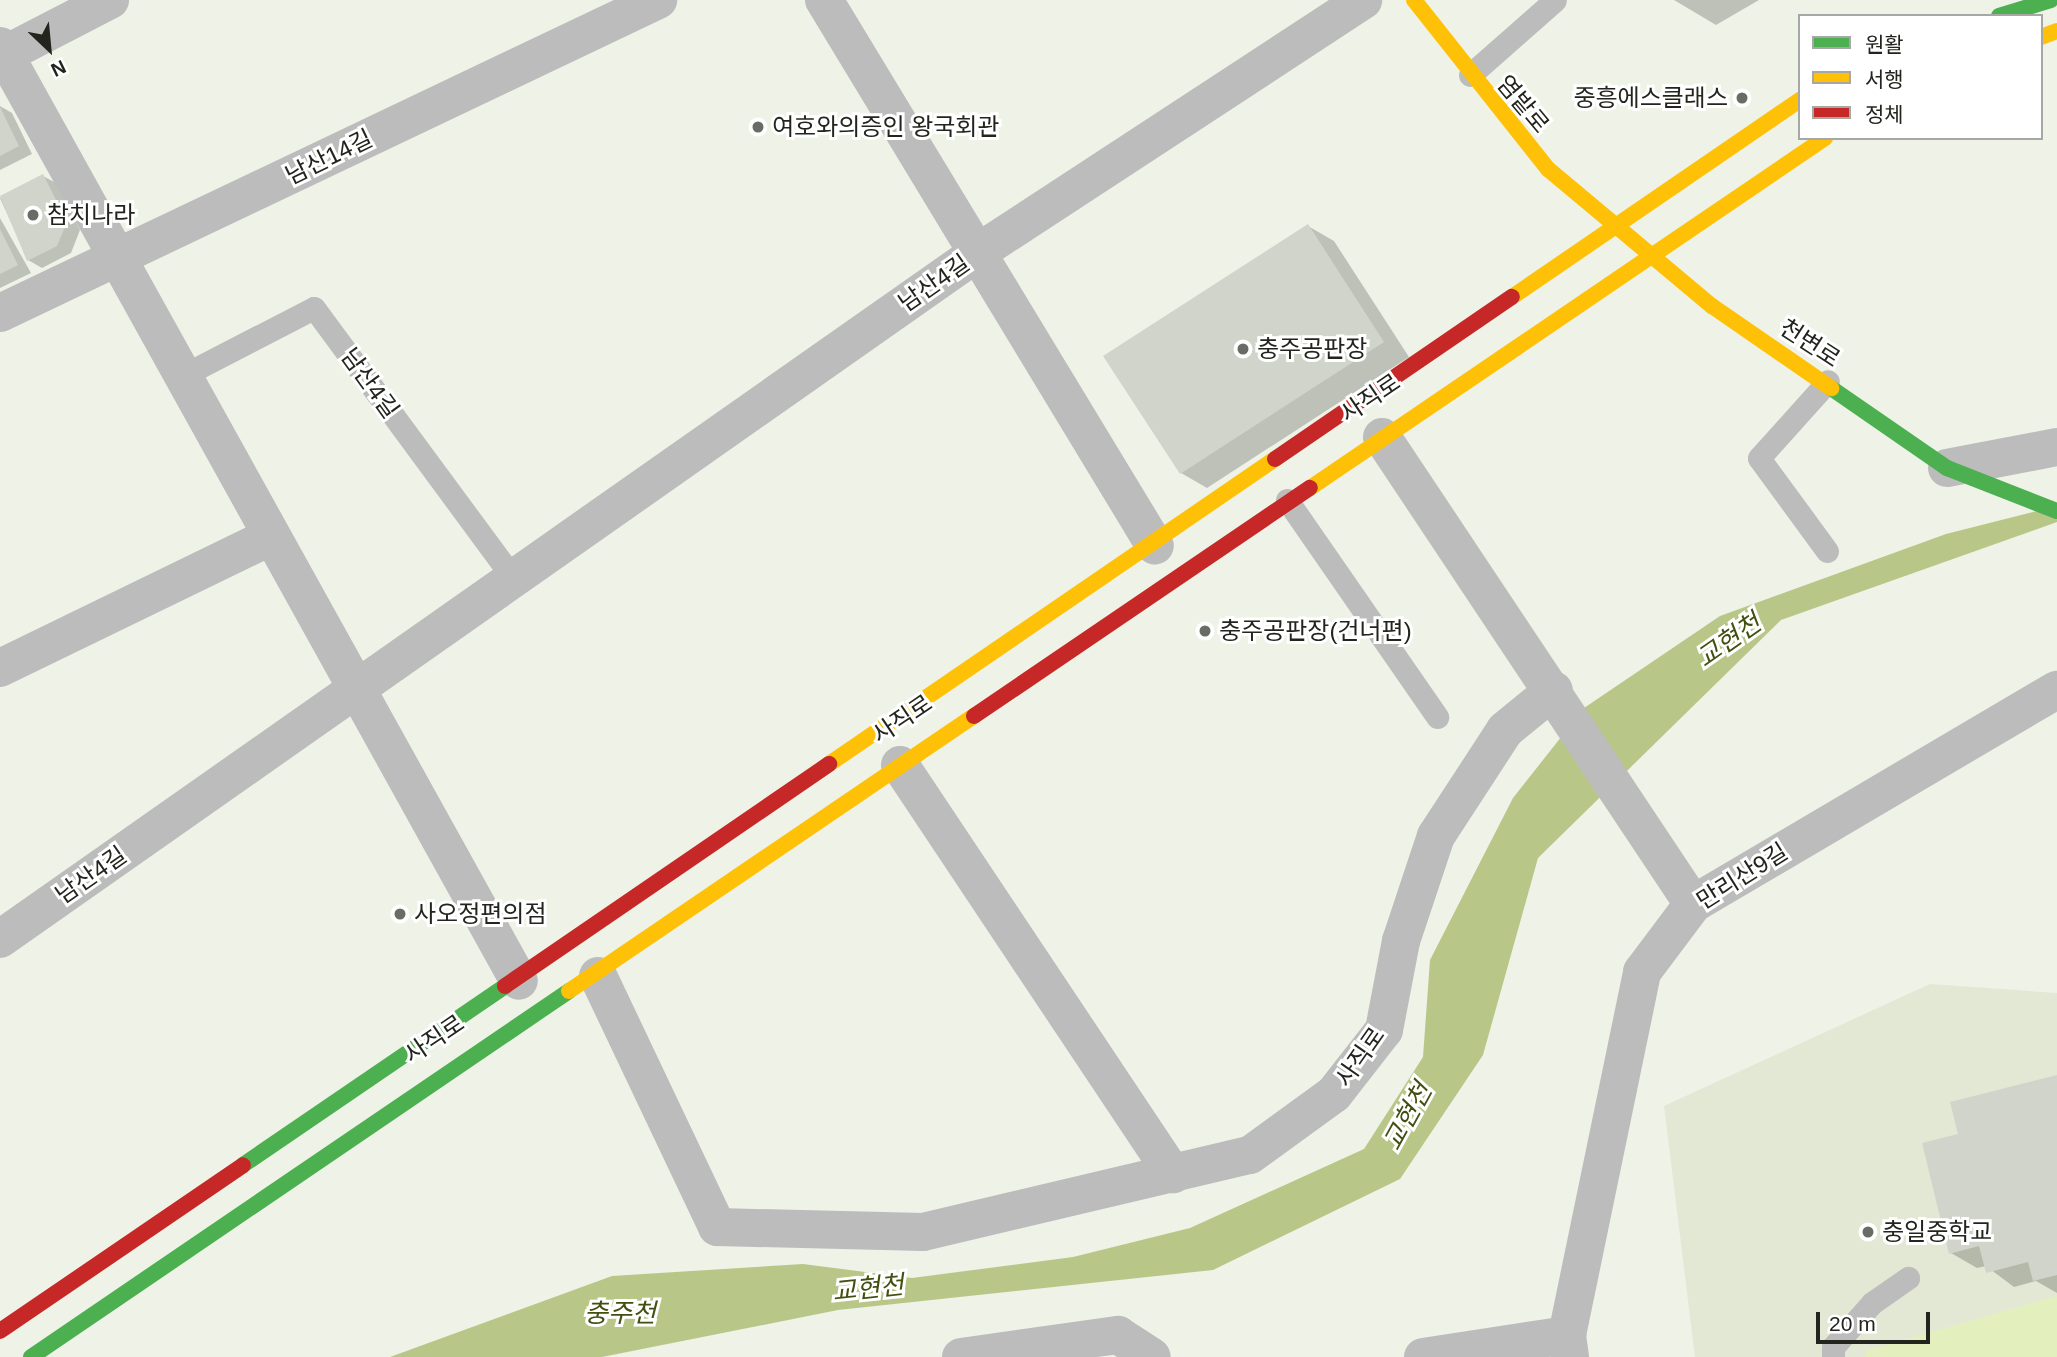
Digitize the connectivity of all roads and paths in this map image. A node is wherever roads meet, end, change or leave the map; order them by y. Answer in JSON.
{"nodes":[{"id":1,"x":110,"y":0,"type":"edge"},
{"id":2,"x":658,"y":0,"type":"edge"},
{"id":3,"x":824,"y":0,"type":"edge"},
{"id":4,"x":1363,"y":0,"type":"edge"},
{"id":5,"x":1414,"y":0,"type":"edge"},
{"id":6,"x":1555,"y":0,"type":"edge"},
{"id":7,"x":2051,"y":0,"type":"edge"},
{"id":8,"x":2006,"y":14,"type":"edge"},
{"id":9,"x":2,"y":53,"type":"edge"},
{"id":10,"x":1470,"y":75,"type":"junction"},
{"id":11,"x":1798,"y":101,"type":"edge"},
{"id":12,"x":1822,"y":140,"type":"edge"},
{"id":13,"x":1612,"y":224,"type":"junction"},
{"id":14,"x":980,"y":251,"type":"junction"},
{"id":15,"x":1650,"y":253,"type":"junction"},
{"id":16,"x":116,"y":260,"type":"junction"},
{"id":17,"x":0,"y":313,"type":"edge"},
{"id":18,"x":182,"y":376,"type":"junction"},
{"id":19,"x":1828,"y":381,"type":"junction"},
{"id":20,"x":1382,"y":437,"type":"junction"},
{"id":21,"x":2057,"y":447,"type":"edge"},
{"id":22,"x":1947,"y":468,"type":"junction"},
{"id":23,"x":1287,"y":500,"type":"junction"},
{"id":24,"x":2057,"y":511,"type":"edge"},
{"id":25,"x":268,"y":538,"type":"junction"},
{"id":26,"x":1155,"y":546,"type":"junction"},
{"id":27,"x":1827,"y":551,"type":"dead end"},
{"id":28,"x":513,"y":579,"type":"junction"},
{"id":29,"x":0,"y":668,"type":"edge"},
{"id":30,"x":354,"y":690,"type":"junction"},
{"id":31,"x":1554,"y":690,"type":"junction"},
{"id":32,"x":2057,"y":691,"type":"edge"},
{"id":33,"x":1437,"y":717,"type":"dead end"},
{"id":34,"x":900,"y":765,"type":"junction"},
{"id":35,"x":1693,"y":904,"type":"junction"},
{"id":36,"x":0,"y":939,"type":"edge"},
{"id":37,"x":598,"y":976,"type":"junction"},
{"id":38,"x":519,"y":981,"type":"junction"},
{"id":39,"x":539,"y":1016,"type":"junction"},
{"id":40,"x":1173,"y":1174,"type":"junction"},
{"id":41,"x":1908,"y":1278,"type":"dead end"},
{"id":42,"x":0,"y":1331,"type":"edge"},
{"id":43,"x":1568,"y":1346,"type":"edge"},
{"id":44,"x":31,"y":1357,"type":"edge"},
{"id":45,"x":961,"y":1357,"type":"edge"},
{"id":46,"x":1152,"y":1357,"type":"edge"},
{"id":47,"x":1423,"y":1357,"type":"edge"},
{"id":48,"x":1833,"y":1357,"type":"edge"}],
"edges":[{"from":1,"to":9,"type":"street"},
{"from":2,"to":16,"type":"street","name":"남산14길"},
{"from":3,"to":14,"type":"street"},
{"from":4,"to":14,"type":"street","name":"남산4길"},
{"from":5,"to":10,"type":"street","name":"염밭로"},
{"from":6,"to":10,"type":"lane"},
{"from":7,"to":8,"type":"street"},
{"from":9,"to":16,"type":"street"},
{"from":10,"to":13,"type":"street","name":"염밭로"},
{"from":11,"to":13,"type":"street","name":"사직로"},
{"from":12,"to":15,"type":"street","name":"사직로"},
{"from":13,"to":15,"type":"street","name":"염밭로"},
{"from":13,"to":26,"type":"street","name":"사직로"},
{"from":14,"to":26,"type":"street"},
{"from":14,"to":28,"type":"street","name":"남산4길"},
{"from":15,"to":19,"type":"street","name":"천변로"},
{"from":15,"to":20,"type":"street","name":"사직로"},
{"from":16,"to":17,"type":"street","name":"남산14길"},
{"from":16,"to":18,"type":"street"},
{"from":18,"to":25,"type":"street"},
{"from":18,"to":28,"type":"lane","name":"남산4길"},
{"from":19,"to":22,"type":"street","name":"천변로"},
{"from":19,"to":27,"type":"lane"},
{"from":20,"to":23,"type":"street","name":"사직로"},
{"from":20,"to":31,"type":"street","name":"사직로"},
{"from":21,"to":22,"type":"street"},
{"from":22,"to":24,"type":"street","name":"천변로"},
{"from":23,"to":33,"type":"lane"},
{"from":23,"to":34,"type":"street","name":"사직로"},
{"from":25,"to":29,"type":"street"},
{"from":25,"to":30,"type":"street"},
{"from":26,"to":38,"type":"street","name":"사직로"},
{"from":28,"to":30,"type":"street","name":"남산4길"},
{"from":30,"to":36,"type":"street","name":"남산4길"},
{"from":30,"to":38,"type":"street"},
{"from":31,"to":35,"type":"street"},
{"from":31,"to":40,"type":"street","name":"사직로"},
{"from":32,"to":35,"type":"street","name":"만리산9길"},
{"from":34,"to":37,"type":"street","name":"사직로"},
{"from":34,"to":40,"type":"street","name":"사직로"},
{"from":35,"to":43,"type":"street","name":"만리산9길"},
{"from":37,"to":39,"type":"street","name":"사직로"},
{"from":37,"to":40,"type":"street","name":"사직로"},
{"from":38,"to":39,"type":"street"},
{"from":38,"to":42,"type":"street","name":"사직로"},
{"from":39,"to":44,"type":"street","name":"사직로"},
{"from":41,"to":48,"type":"lane"},
{"from":43,"to":47,"type":"street"},
{"from":45,"to":46,"type":"street"}]}
